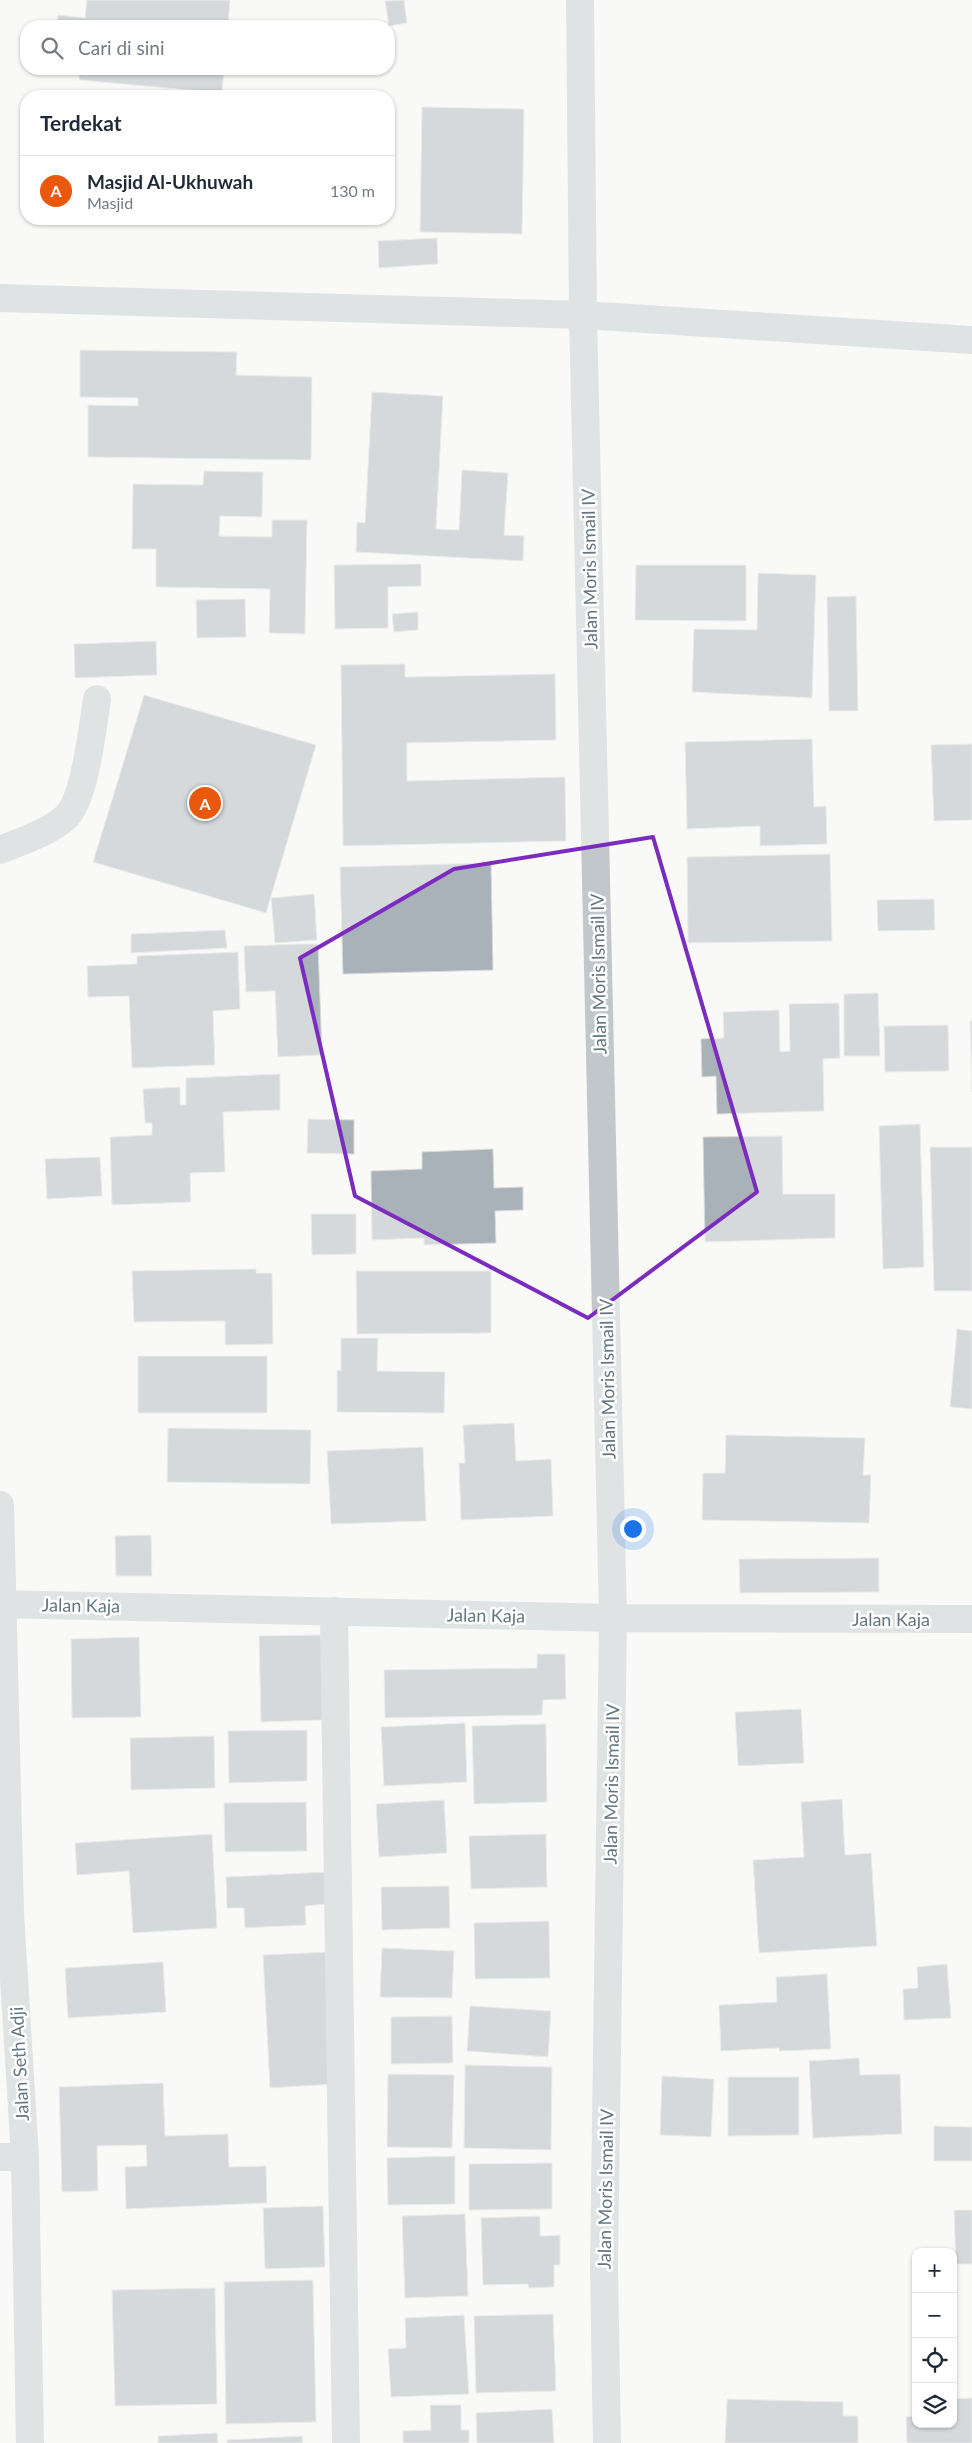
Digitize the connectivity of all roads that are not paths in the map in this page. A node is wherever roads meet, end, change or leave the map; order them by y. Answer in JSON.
{"nodes":[{"id":1,"x":580,"y":0,"type":"edge"},
{"id":2,"x":0,"y":298,"type":"edge"},
{"id":3,"x":583,"y":315,"type":"junction"},
{"id":4,"x":972,"y":340,"type":"edge"},
{"id":5,"x":98,"y":699,"type":"dead end"},
{"id":6,"x":0,"y":850,"type":"edge"},
{"id":7,"x":0,"y":1505,"type":"edge"},
{"id":8,"x":1,"y":1604,"type":"edge"},
{"id":9,"x":334,"y":1611,"type":"junction"},
{"id":10,"x":613,"y":1618,"type":"junction"},
{"id":11,"x":972,"y":1619,"type":"edge"},
{"id":12,"x":5,"y":1913,"type":"edge"},
{"id":13,"x":12,"y":2157,"type":"edge"},
{"id":14,"x":30,"y":2443,"type":"edge"},
{"id":15,"x":346,"y":2443,"type":"edge"},
{"id":16,"x":607,"y":2443,"type":"edge"}],
"edges":[{"from":1,"to":3,"type":"street","name":"Jalan Moris Ismail IV"},
{"from":2,"to":3,"type":"street"},
{"from":3,"to":4,"type":"street"},
{"from":3,"to":10,"type":"street","name":"Jalan Moris Ismail IV"},
{"from":5,"to":6,"type":"street"},
{"from":7,"to":8,"type":"street","name":"Jalan Seth Adji"},
{"from":8,"to":9,"type":"street","name":"Jalan Kaja"},
{"from":8,"to":12,"type":"street","name":"Jalan Seth Adji"},
{"from":9,"to":10,"type":"street","name":"Jalan Kaja"},
{"from":9,"to":15,"type":"street"},
{"from":10,"to":11,"type":"street","name":"Jalan Kaja"},
{"from":10,"to":16,"type":"street","name":"Jalan Moris Ismail IV"},
{"from":12,"to":13,"type":"street","name":"Jalan Seth Adji"},
{"from":13,"to":14,"type":"street","name":"Jalan Seth Adji"}]}
